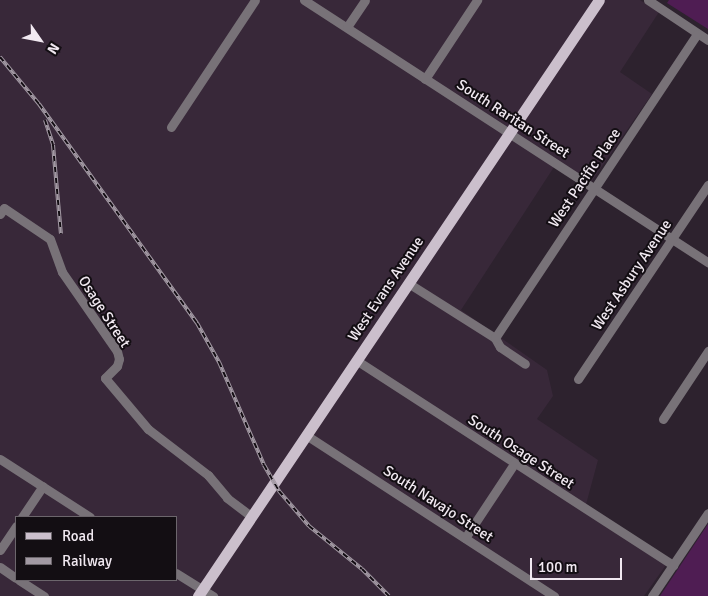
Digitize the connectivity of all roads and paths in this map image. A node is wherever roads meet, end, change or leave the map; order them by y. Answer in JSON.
{"nodes":[{"id":1,"x":255,"y":0,"type":"edge"},
{"id":2,"x":304,"y":0,"type":"edge"},
{"id":3,"x":365,"y":0,"type":"edge"},
{"id":4,"x":477,"y":0,"type":"edge"},
{"id":5,"x":599,"y":0,"type":"edge"},
{"id":6,"x":648,"y":0,"type":"edge"},
{"id":7,"x":347,"y":27,"type":"junction"},
{"id":8,"x":698,"y":34,"type":"junction"},
{"id":9,"x":708,"y":40,"type":"edge"},
{"id":10,"x":425,"y":78,"type":"junction"},
{"id":11,"x":172,"y":127,"type":"dead end"},
{"id":12,"x":510,"y":134,"type":"junction"},
{"id":13,"x":708,"y":186,"type":"edge"},
{"id":14,"x":595,"y":188,"type":"junction"},
{"id":15,"x":0,"y":214,"type":"edge"},
{"id":16,"x":672,"y":239,"type":"junction"},
{"id":17,"x":708,"y":262,"type":"edge"},
{"id":18,"x":408,"y":283,"type":"junction"},
{"id":19,"x":495,"y":338,"type":"junction"},
{"id":20,"x":708,"y":351,"type":"edge"},
{"id":21,"x":356,"y":360,"type":"junction"},
{"id":22,"x":525,"y":364,"type":"dead end"},
{"id":23,"x":578,"y":379,"type":"dead end"},
{"id":24,"x":663,"y":419,"type":"dead end"},
{"id":25,"x":306,"y":435,"type":"junction"},
{"id":26,"x":0,"y":459,"type":"edge"},
{"id":27,"x":514,"y":464,"type":"junction"},
{"id":28,"x":43,"y":486,"type":"junction"},
{"id":29,"x":708,"y":513,"type":"edge"},
{"id":30,"x":23,"y":516,"type":"edge"},
{"id":31,"x":88,"y":516,"type":"edge"},
{"id":32,"x":251,"y":516,"type":"junction"},
{"id":33,"x":15,"y":528,"type":"edge"},
{"id":34,"x":464,"y":538,"type":"junction"},
{"id":35,"x":0,"y":550,"type":"edge"},
{"id":36,"x":673,"y":565,"type":"junction"},
{"id":37,"x":0,"y":567,"type":"edge"},
{"id":38,"x":178,"y":574,"type":"edge"},
{"id":39,"x":15,"y":577,"type":"edge"},
{"id":40,"x":21,"y":581,"type":"edge"},
{"id":41,"x":200,"y":593,"type":"edge"},
{"id":42,"x":44,"y":596,"type":"edge"},
{"id":43,"x":213,"y":596,"type":"edge"},
{"id":44,"x":554,"y":596,"type":"edge"},
{"id":45,"x":652,"y":596,"type":"edge"}],
"edges":[{"from":1,"to":11,"type":"street"},
{"from":2,"to":7,"type":"street","name":"South Raritan Street"},
{"from":3,"to":7,"type":"street"},
{"from":4,"to":10,"type":"street"},
{"from":5,"to":12,"type":"main road","name":"West Evans Avenue"},
{"from":6,"to":8,"type":"street"},
{"from":7,"to":10,"type":"street","name":"South Raritan Street"},
{"from":8,"to":9,"type":"street"},
{"from":8,"to":14,"type":"street","name":"West Pacific Place"},
{"from":10,"to":12,"type":"street","name":"South Raritan Street"},
{"from":12,"to":14,"type":"street","name":"South Raritan Street"},
{"from":12,"to":18,"type":"main road","name":"West Evans Avenue"},
{"from":13,"to":16,"type":"street","name":"West Asbury Avenue"},
{"from":14,"to":16,"type":"street","name":"South Raritan Street"},
{"from":14,"to":19,"type":"street","name":"West Pacific Place"},
{"from":15,"to":32,"type":"street","name":"Osage Street"},
{"from":16,"to":17,"type":"street","name":"South Raritan Street"},
{"from":16,"to":23,"type":"street","name":"West Asbury Avenue"},
{"from":18,"to":19,"type":"street"},
{"from":18,"to":21,"type":"main road","name":"West Evans Avenue"},
{"from":19,"to":22,"type":"street"},
{"from":20,"to":24,"type":"street"},
{"from":21,"to":25,"type":"main road","name":"West Evans Avenue"},
{"from":21,"to":27,"type":"street","name":"South Osage Street"},
{"from":25,"to":32,"type":"main road","name":"West Evans Avenue"},
{"from":25,"to":34,"type":"street","name":"South Navajo Street"},
{"from":26,"to":28,"type":"street"},
{"from":27,"to":34,"type":"street"},
{"from":27,"to":36,"type":"street","name":"South Osage Street"},
{"from":28,"to":30,"type":"street"},
{"from":28,"to":31,"type":"street"},
{"from":29,"to":36,"type":"street"},
{"from":32,"to":41,"type":"main road","name":"West Evans Avenue"},
{"from":33,"to":35,"type":"street"},
{"from":34,"to":44,"type":"street","name":"South Navajo Street"},
{"from":36,"to":45,"type":"street"},
{"from":37,"to":39,"type":"street"},
{"from":38,"to":41,"type":"street"},
{"from":40,"to":42,"type":"street"},
{"from":41,"to":43,"type":"street"}]}
